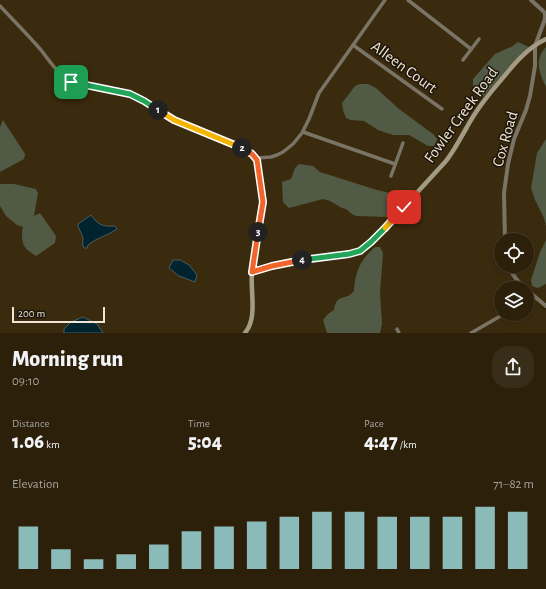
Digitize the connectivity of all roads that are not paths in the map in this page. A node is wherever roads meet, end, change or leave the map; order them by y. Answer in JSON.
{"nodes":[{"id":1,"x":386,"y":0,"type":"edge"},
{"id":2,"x":408,"y":0,"type":"edge"},
{"id":3,"x":531,"y":0,"type":"edge"},
{"id":4,"x":0,"y":6,"type":"edge"},
{"id":5,"x":479,"y":39,"type":"dead end"},
{"id":6,"x":546,"y":39,"type":"edge"},
{"id":7,"x":353,"y":45,"type":"junction"},
{"id":8,"x":535,"y":46,"type":"junction"},
{"id":9,"x":471,"y":49,"type":"junction"},
{"id":10,"x":463,"y":60,"type":"dead end"},
{"id":11,"x":442,"y":109,"type":"dead end"},
{"id":12,"x":303,"y":132,"type":"junction"},
{"id":13,"x":403,"y":143,"type":"dead end"},
{"id":14,"x":257,"y":158,"type":"junction"},
{"id":15,"x":395,"y":164,"type":"junction"},
{"id":16,"x":391,"y":176,"type":"dead end"},
{"id":17,"x":505,"y":233,"type":"edge"},
{"id":18,"x":252,"y":272,"type":"junction"},
{"id":19,"x":511,"y":273,"type":"edge"},
{"id":20,"x":517,"y":281,"type":"edge"},
{"id":21,"x":534,"y":297,"type":"edge"},
{"id":22,"x":546,"y":306,"type":"edge"},
{"id":23,"x":494,"y":320,"type":"edge"},
{"id":24,"x":245,"y":333,"type":"edge"},
{"id":25,"x":471,"y":333,"type":"edge"}],
"edges":[{"from":1,"to":7,"type":"street"},
{"from":2,"to":9,"type":"street"},
{"from":3,"to":8,"type":"street"},
{"from":4,"to":14,"type":"street"},
{"from":5,"to":9,"type":"street"},
{"from":6,"to":8,"type":"main road","name":"Fowler Creek Road"},
{"from":7,"to":11,"type":"street","name":"Alleen Court"},
{"from":7,"to":12,"type":"street"},
{"from":8,"to":17,"type":"street","name":"Cox Road"},
{"from":8,"to":18,"type":"main road","name":"Fowler Creek Road"},
{"from":9,"to":10,"type":"street"},
{"from":12,"to":14,"type":"street"},
{"from":12,"to":15,"type":"street"},
{"from":13,"to":15,"type":"street"},
{"from":14,"to":18,"type":"street"},
{"from":15,"to":16,"type":"street"},
{"from":18,"to":24,"type":"main road"},
{"from":19,"to":20,"type":"street"},
{"from":21,"to":22,"type":"street"},
{"from":23,"to":25,"type":"street"}]}
